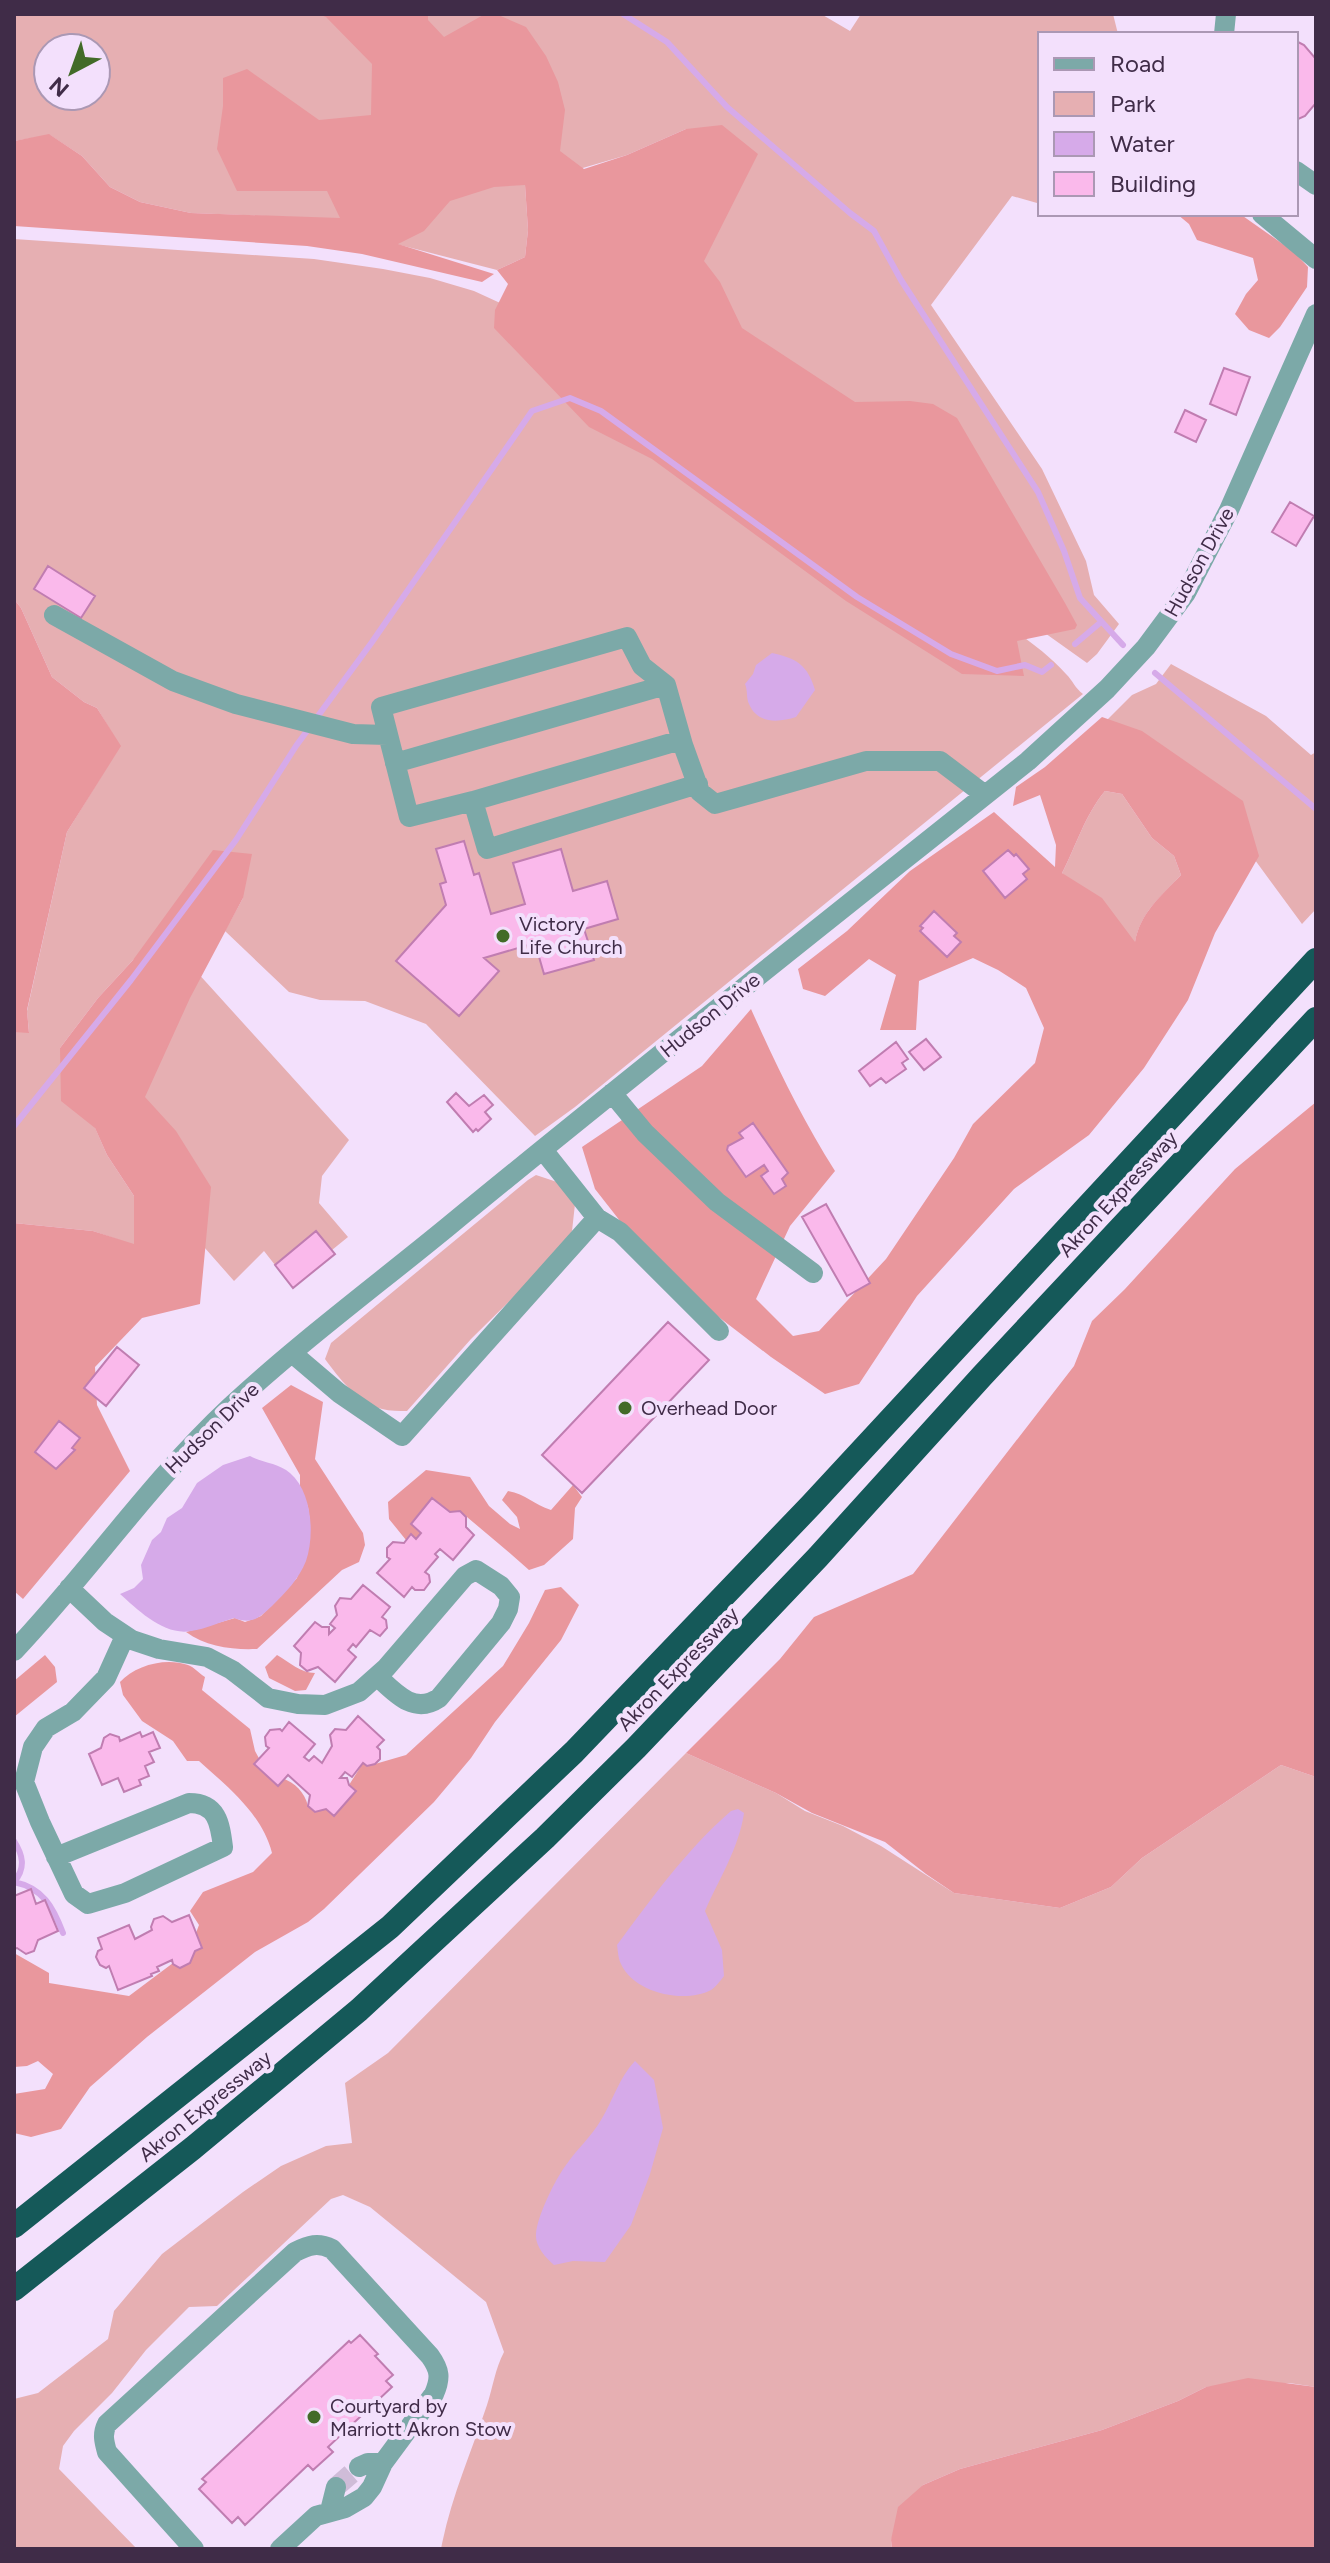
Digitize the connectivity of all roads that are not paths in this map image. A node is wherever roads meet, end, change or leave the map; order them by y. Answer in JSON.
{"nodes":[{"id":1,"x":1298,"y":172,"type":"edge"},
{"id":2,"x":1316,"y":185,"type":"edge"},
{"id":3,"x":1264,"y":216,"type":"edge"},
{"id":4,"x":1316,"y":259,"type":"edge"},
{"id":5,"x":1316,"y":314,"type":"edge"},
{"id":6,"x":54,"y":615,"type":"dead end"},
{"id":7,"x":666,"y":685,"type":"junction"},
{"id":8,"x":387,"y":735,"type":"junction"},
{"id":9,"x":681,"y":740,"type":"junction"},
{"id":10,"x":395,"y":763,"type":"junction"},
{"id":11,"x":698,"y":784,"type":"junction"},
{"id":12,"x":985,"y":795,"type":"junction"},
{"id":13,"x":473,"y":801,"type":"junction"},
{"id":14,"x":1316,"y":960,"type":"edge"},
{"id":15,"x":1313,"y":1022,"type":"edge"},
{"id":16,"x":612,"y":1093,"type":"junction"},
{"id":17,"x":543,"y":1150,"type":"junction"},
{"id":18,"x":597,"y":1218,"type":"junction"},
{"id":19,"x":813,"y":1273,"type":"dead end"},
{"id":20,"x":719,"y":1331,"type":"dead end"},
{"id":21,"x":292,"y":1353,"type":"junction"},
{"id":22,"x":69,"y":1588,"type":"junction"},
{"id":23,"x":125,"y":1636,"type":"junction"},
{"id":24,"x":14,"y":1651,"type":"edge"},
{"id":25,"x":377,"y":1676,"type":"junction"},
{"id":26,"x":19,"y":1783,"type":"edge"},
{"id":27,"x":56,"y":1857,"type":"junction"},
{"id":28,"x":14,"y":2226,"type":"edge"},
{"id":29,"x":14,"y":2289,"type":"edge"},
{"id":30,"x":383,"y":2463,"type":"junction"},
{"id":31,"x":359,"y":2467,"type":"tunnel mouth"},
{"id":32,"x":336,"y":2487,"type":"tunnel mouth"},
{"id":33,"x":330,"y":2511,"type":"junction"},
{"id":34,"x":194,"y":2549,"type":"edge"},
{"id":35,"x":280,"y":2549,"type":"edge"}],
"edges":[{"from":1,"to":2,"type":"street"},
{"from":3,"to":4,"type":"street"},
{"from":5,"to":12,"type":"street","name":"Hudson Drive"},
{"from":6,"to":8,"type":"street"},
{"from":7,"to":8,"type":"street"},
{"from":7,"to":9,"type":"street"},
{"from":7,"to":10,"type":"street"},
{"from":8,"to":10,"type":"street"},
{"from":9,"to":11,"type":"street"},
{"from":9,"to":13,"type":"street"},
{"from":10,"to":13,"type":"street"},
{"from":11,"to":12,"type":"street"},
{"from":11,"to":13,"type":"street"},
{"from":12,"to":16,"type":"street","name":"Hudson Drive"},
{"from":14,"to":28,"type":"highway","name":"Akron Expressway"},
{"from":15,"to":29,"type":"highway","name":"Akron Expressway"},
{"from":16,"to":17,"type":"street","name":"Hudson Drive"},
{"from":16,"to":19,"type":"street"},
{"from":17,"to":18,"type":"street"},
{"from":17,"to":21,"type":"street","name":"Hudson Drive"},
{"from":18,"to":20,"type":"street"},
{"from":18,"to":21,"type":"street"},
{"from":21,"to":22,"type":"street","name":"Hudson Drive"},
{"from":22,"to":23,"type":"street"},
{"from":22,"to":24,"type":"street","name":"Hudson Drive"},
{"from":23,"to":25,"type":"street"},
{"from":23,"to":26,"type":"street"},
{"from":25,"to":25,"type":"street"},
{"from":26,"to":27,"type":"street"},
{"from":27,"to":27,"type":"street"},
{"from":30,"to":31,"type":"street"},
{"from":30,"to":33,"type":"street"},
{"from":30,"to":34,"type":"street"},
{"from":32,"to":33,"type":"street"},
{"from":33,"to":35,"type":"street"}]}
